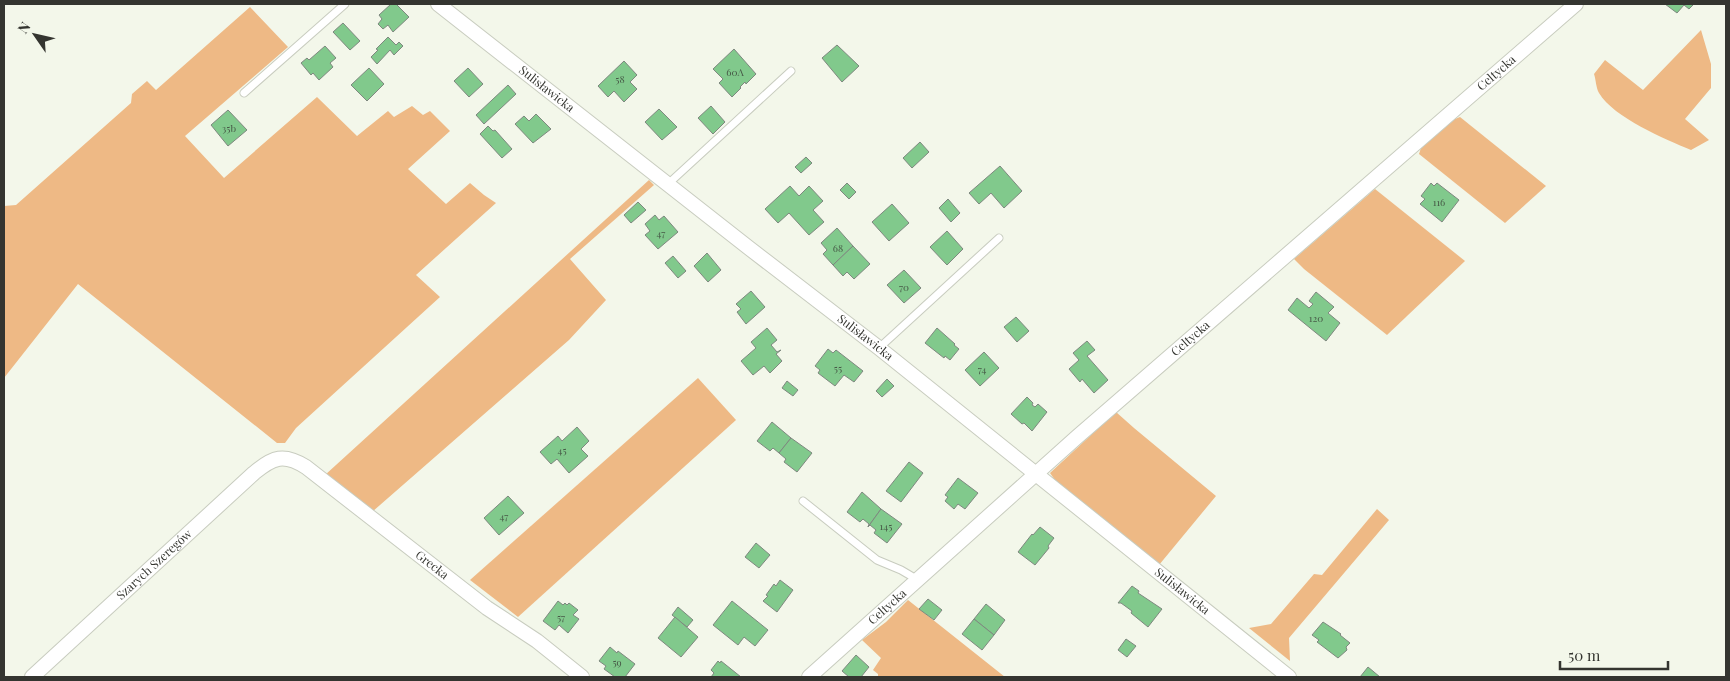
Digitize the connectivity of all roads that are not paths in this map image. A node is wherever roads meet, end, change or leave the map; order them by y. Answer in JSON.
{"nodes":[{"id":1,"x":346,"y":4,"type":"edge"},
{"id":2,"x":438,"y":4,"type":"edge"},
{"id":3,"x":1576,"y":4,"type":"edge"},
{"id":4,"x":790,"y":71,"type":"dead end"},
{"id":5,"x":244,"y":93,"type":"dead end"},
{"id":6,"x":668,"y":184,"type":"junction"},
{"id":7,"x":999,"y":238,"type":"dead end"},
{"id":8,"x":879,"y":348,"type":"junction"},
{"id":9,"x":280,"y":458,"type":"joint"},
{"id":10,"x":1037,"y":474,"type":"junction"},
{"id":11,"x":803,"y":502,"type":"dead end"},
{"id":12,"x":918,"y":580,"type":"junction"},
{"id":13,"x":32,"y":677,"type":"edge"},
{"id":14,"x":582,"y":677,"type":"edge"},
{"id":15,"x":809,"y":677,"type":"edge"},
{"id":16,"x":1290,"y":677,"type":"edge"}],
"edges":[{"from":1,"to":5,"type":"lane"},
{"from":2,"to":6,"type":"street","name":"Sulisławicka"},
{"from":3,"to":10,"type":"street","name":"Celtycka"},
{"from":4,"to":6,"type":"lane"},
{"from":6,"to":8,"type":"street","name":"Sulisławicka"},
{"from":7,"to":8,"type":"lane"},
{"from":8,"to":10,"type":"street","name":"Sulisławicka"},
{"from":9,"to":13,"type":"street","name":"Szarych Szeregów"},
{"from":9,"to":14,"type":"street","name":"Grecka"},
{"from":10,"to":12,"type":"street","name":"Celtycka"},
{"from":10,"to":16,"type":"street","name":"Sulisławicka"},
{"from":11,"to":12,"type":"lane"},
{"from":12,"to":15,"type":"street","name":"Celtycka"}]}
